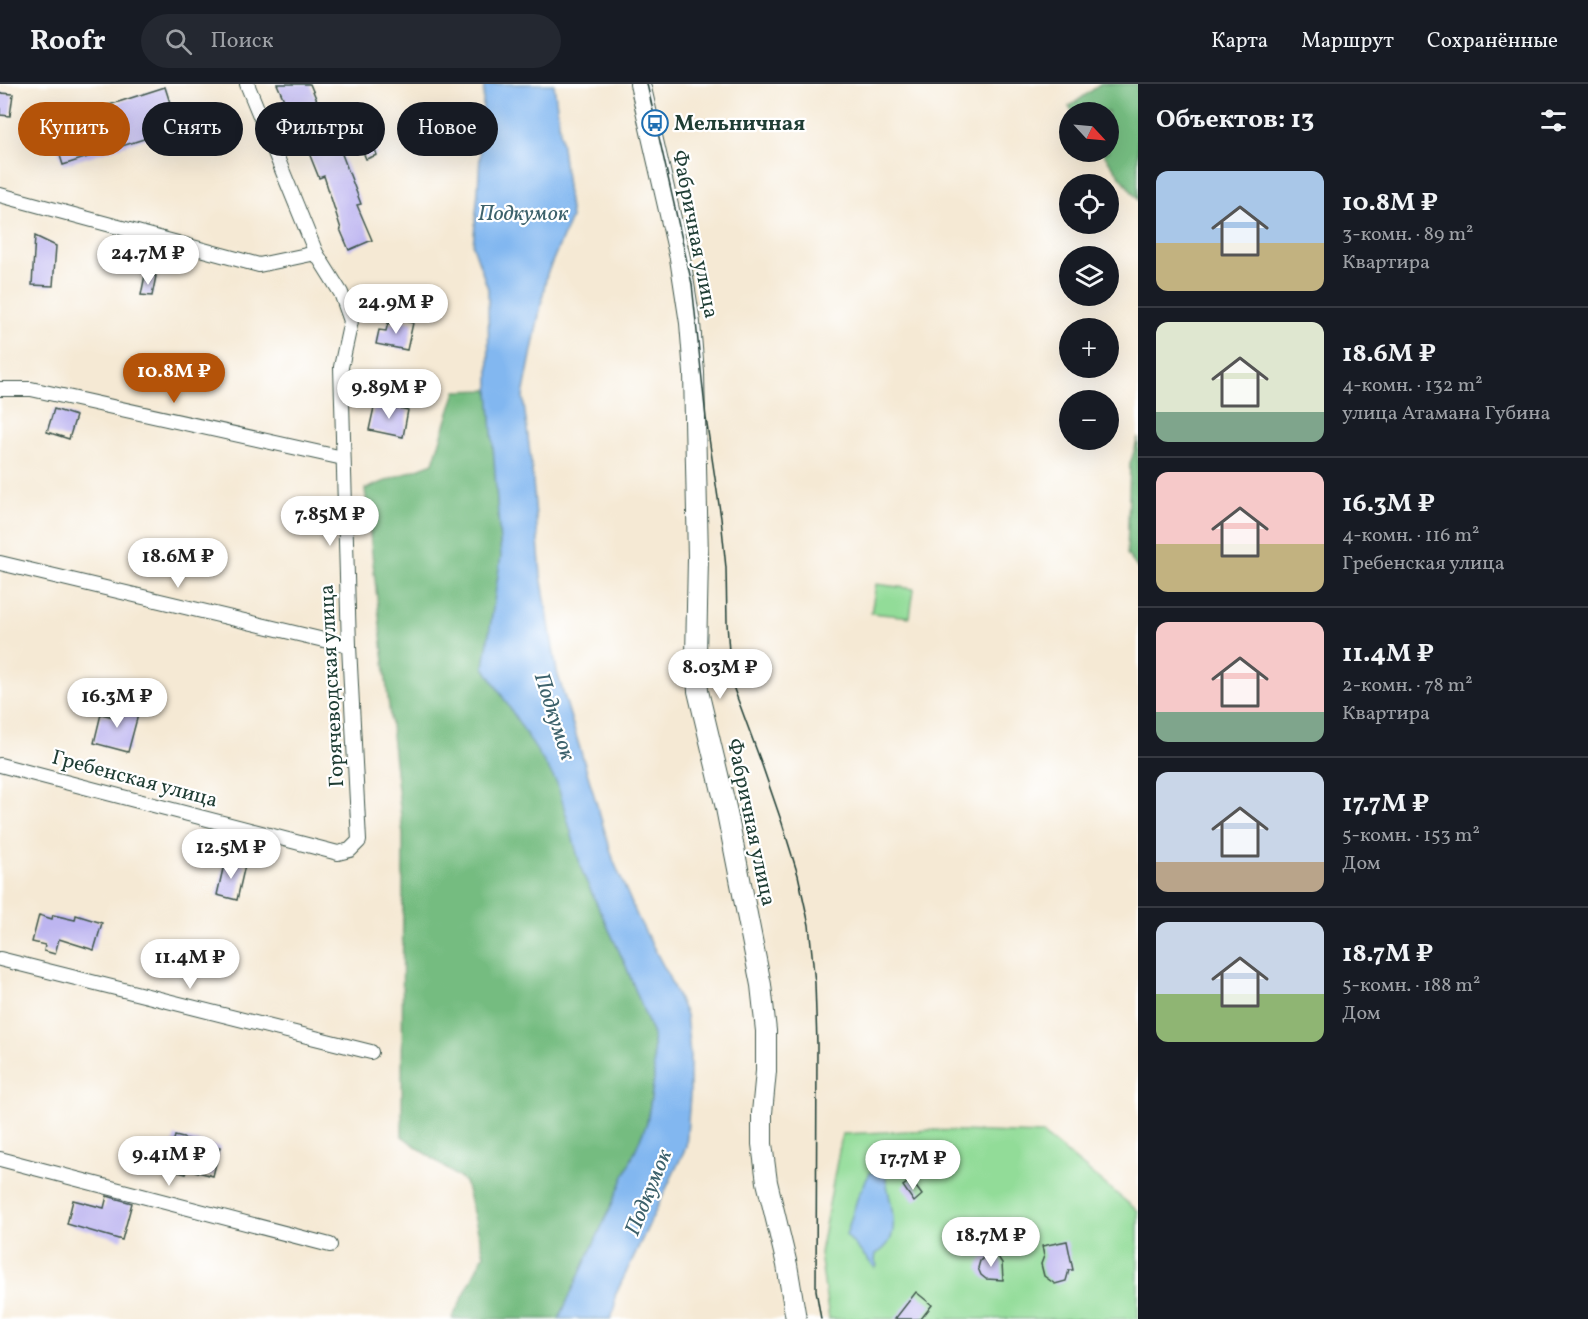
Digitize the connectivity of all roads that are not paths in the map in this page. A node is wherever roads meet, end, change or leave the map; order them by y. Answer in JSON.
{"nodes":[{"id":1,"x":247,"y":84,"type":"edge"},
{"id":2,"x":640,"y":84,"type":"edge"},
{"id":3,"x":0,"y":195,"type":"edge"},
{"id":4,"x":316,"y":253,"type":"junction"},
{"id":5,"x":0,"y":389,"type":"edge"},
{"id":6,"x":343,"y":458,"type":"junction"},
{"id":7,"x":0,"y":563,"type":"edge"},
{"id":8,"x":349,"y":646,"type":"junction"},
{"id":9,"x":0,"y":765,"type":"edge"},
{"id":10,"x":359,"y":841,"type":"joint"},
{"id":11,"x":0,"y":959,"type":"edge"},
{"id":12,"x":371,"y":1052,"type":"dead end"},
{"id":13,"x":0,"y":1159,"type":"edge"},
{"id":14,"x":330,"y":1245,"type":"dead end"},
{"id":15,"x":796,"y":1319,"type":"edge"}],
"edges":[{"from":1,"to":4,"type":"street","name":"Горячеводская улица"},
{"from":2,"to":15,"type":"main road","name":"Фабричная улица"},
{"from":3,"to":4,"type":"street"},
{"from":4,"to":6,"type":"street","name":"Горячеводская улица"},
{"from":5,"to":6,"type":"street"},
{"from":6,"to":8,"type":"street","name":"Горячеводская улица"},
{"from":7,"to":8,"type":"street"},
{"from":8,"to":10,"type":"street","name":"Горячеводская улица"},
{"from":9,"to":10,"type":"street","name":"Гребенская улица"},
{"from":11,"to":12,"type":"street"},
{"from":13,"to":14,"type":"street"}]}
